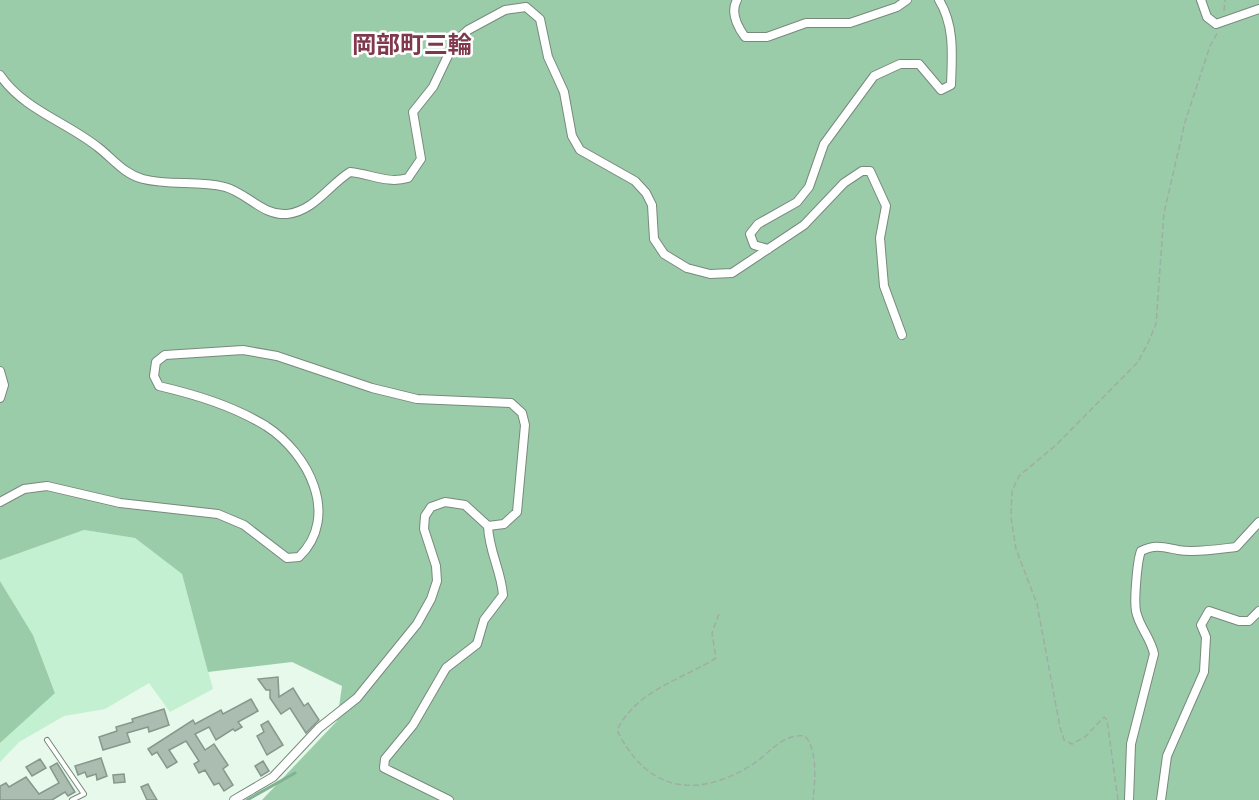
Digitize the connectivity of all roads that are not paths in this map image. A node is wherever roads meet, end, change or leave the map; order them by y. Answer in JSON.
{"nodes":[{"id":1,"x":738,"y":0,"type":"edge"},
{"id":2,"x":907,"y":0,"type":"edge"},
{"id":3,"x":939,"y":0,"type":"edge"},
{"id":4,"x":1201,"y":0,"type":"edge"},
{"id":5,"x":1259,"y":9,"type":"edge"},
{"id":6,"x":0,"y":75,"type":"edge"},
{"id":7,"x":768,"y":249,"type":"junction"},
{"id":8,"x":902,"y":334,"type":"dead end"},
{"id":9,"x":0,"y":371,"type":"edge"},
{"id":10,"x":0,"y":398,"type":"edge"},
{"id":11,"x":0,"y":502,"type":"edge"},
{"id":12,"x":1259,"y":522,"type":"edge"},
{"id":13,"x":488,"y":526,"type":"junction"},
{"id":14,"x":1259,"y":611,"type":"edge"},
{"id":15,"x":47,"y":740,"type":"dead end"},
{"id":16,"x":72,"y":800,"type":"edge"},
{"id":17,"x":234,"y":800,"type":"edge"},
{"id":18,"x":449,"y":800,"type":"edge"},
{"id":19,"x":1129,"y":800,"type":"edge"},
{"id":20,"x":1161,"y":800,"type":"edge"}],
"edges":[{"from":1,"to":2,"type":"street"},
{"from":3,"to":7,"type":"street"},
{"from":4,"to":5,"type":"street"},
{"from":6,"to":7,"type":"street"},
{"from":7,"to":8,"type":"street"},
{"from":9,"to":10,"type":"street"},
{"from":11,"to":13,"type":"street"},
{"from":12,"to":19,"type":"street"},
{"from":13,"to":17,"type":"street"},
{"from":13,"to":18,"type":"street"},
{"from":14,"to":20,"type":"street"},
{"from":15,"to":16,"type":"lane"}]}
